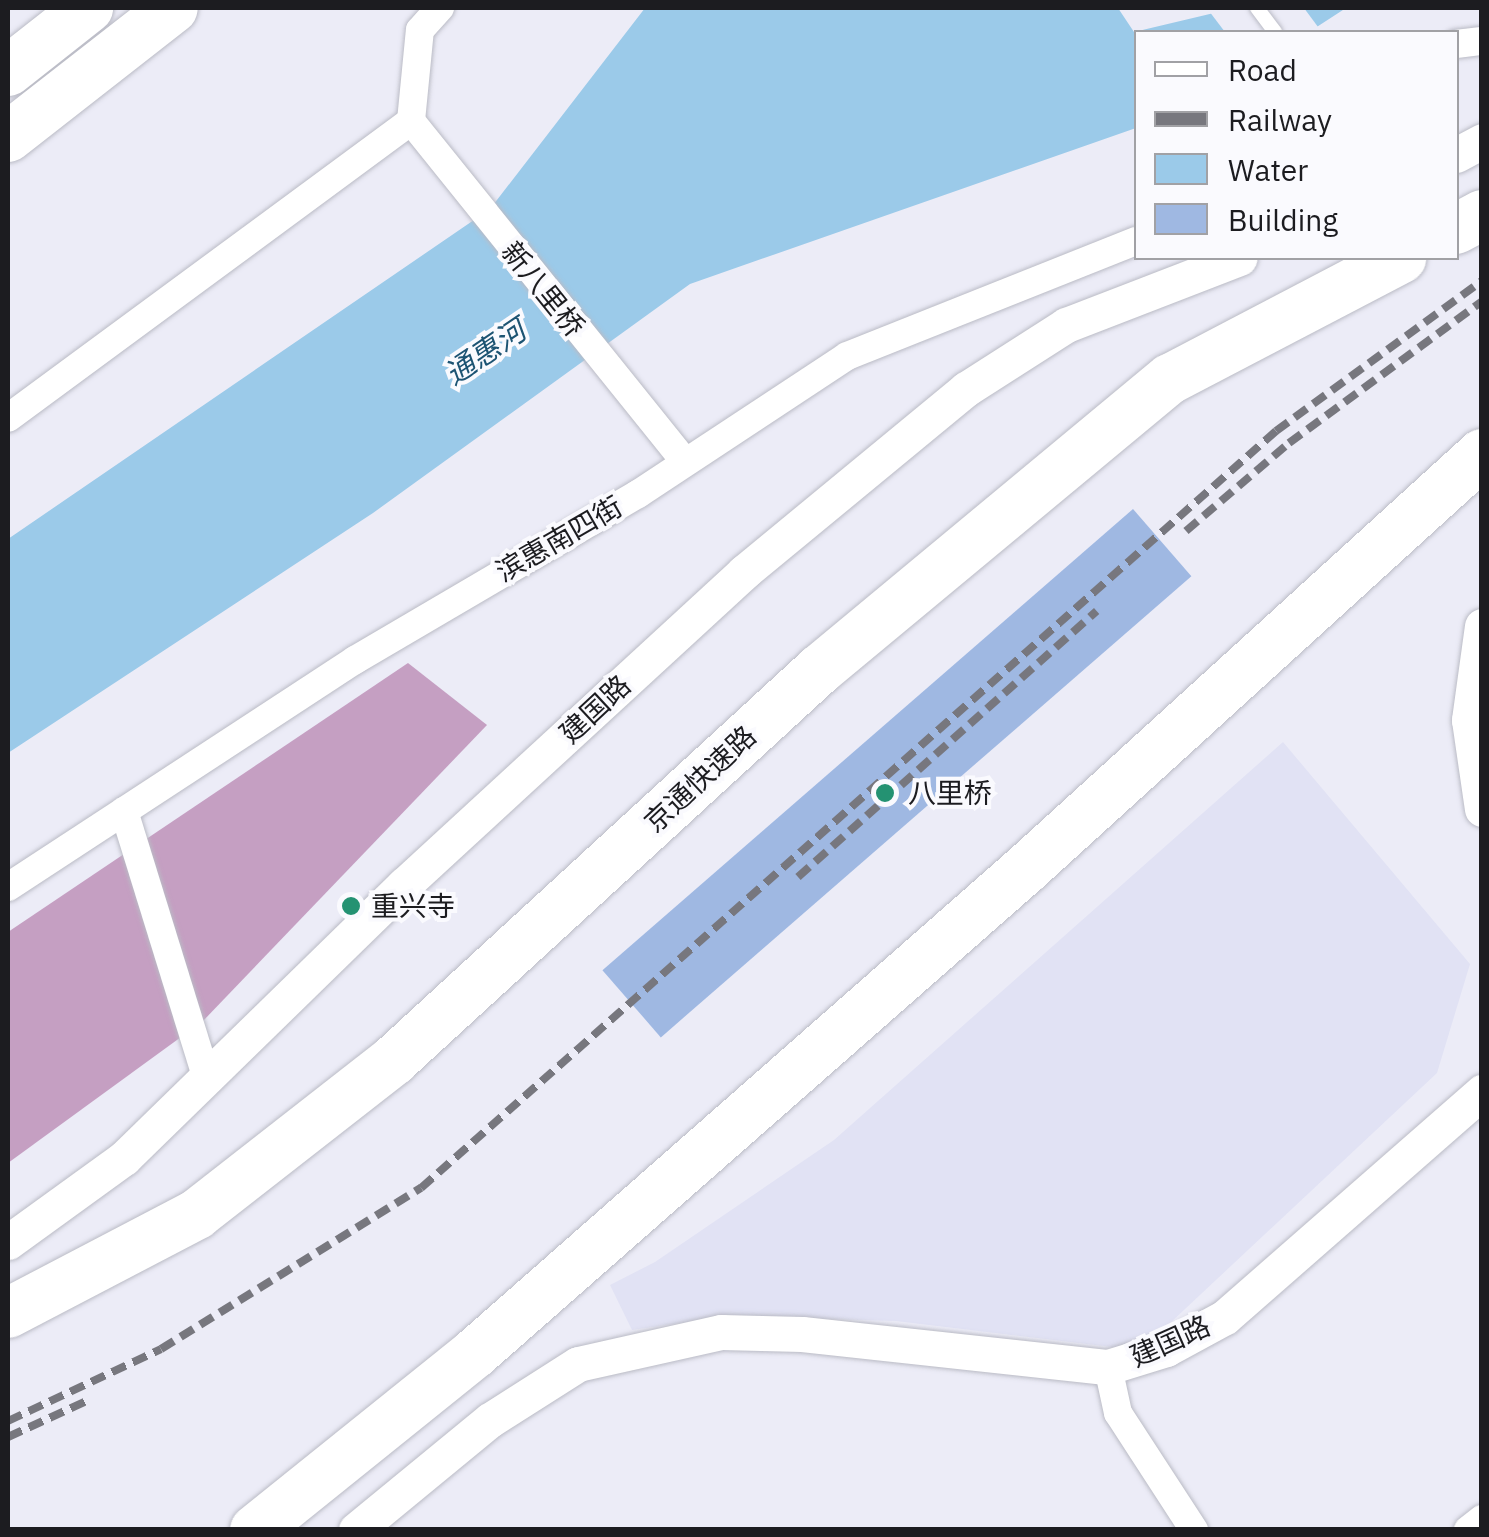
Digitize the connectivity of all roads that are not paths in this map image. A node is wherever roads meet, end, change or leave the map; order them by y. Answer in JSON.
{"nodes":[{"id":1,"x":88,"y":8,"type":"edge"},
{"id":2,"x":173,"y":8,"type":"edge"},
{"id":3,"x":440,"y":8,"type":"edge"},
{"id":4,"x":1257,"y":8,"type":"edge"},
{"id":5,"x":1274,"y":30,"type":"edge"},
{"id":6,"x":8,"y":71,"type":"edge"},
{"id":7,"x":411,"y":120,"type":"junction"},
{"id":8,"x":8,"y":137,"type":"edge"},
{"id":9,"x":1482,"y":141,"type":"edge"},
{"id":10,"x":1459,"y":154,"type":"edge"},
{"id":11,"x":1134,"y":242,"type":"edge"},
{"id":12,"x":1235,"y":260,"type":"edge"},
{"id":13,"x":1398,"y":260,"type":"edge"},
{"id":14,"x":8,"y":418,"type":"edge"},
{"id":15,"x":1482,"y":454,"type":"edge"},
{"id":16,"x":684,"y":461,"type":"junction"},
{"id":17,"x":1482,"y":626,"type":"edge"},
{"id":18,"x":1482,"y":809,"type":"edge"},
{"id":19,"x":124,"y":810,"type":"junction"},
{"id":20,"x":8,"y":886,"type":"edge"},
{"id":21,"x":207,"y":1080,"type":"junction"},
{"id":22,"x":1482,"y":1092,"type":"edge"},
{"id":23,"x":8,"y":1242,"type":"edge"},
{"id":24,"x":8,"y":1313,"type":"edge"},
{"id":25,"x":1108,"y":1367,"type":"junction"},
{"id":26,"x":1482,"y":1519,"type":"edge"},
{"id":27,"x":255,"y":1530,"type":"edge"},
{"id":28,"x":356,"y":1530,"type":"edge"},
{"id":29,"x":1194,"y":1530,"type":"edge"},
{"id":30,"x":1468,"y":1530,"type":"edge"}],
"edges":[{"from":1,"to":6,"type":"highway"},
{"from":2,"to":8,"type":"highway"},
{"from":3,"to":7,"type":"street"},
{"from":4,"to":5,"type":"lane"},
{"from":7,"to":14,"type":"street"},
{"from":7,"to":16,"type":"street","name":"新八里桥"},
{"from":9,"to":10,"type":"street"},
{"from":11,"to":16,"type":"street","name":"滨惠南四街"},
{"from":12,"to":21,"type":"street","name":"建国路"},
{"from":13,"to":24,"type":"highway","name":"京通快速路"},
{"from":15,"to":27,"type":"highway"},
{"from":16,"to":19,"type":"street","name":"滨惠南四街"},
{"from":17,"to":18,"type":"street"},
{"from":19,"to":20,"type":"street","name":"滨惠南四街"},
{"from":19,"to":21,"type":"street"},
{"from":21,"to":23,"type":"street","name":"建国路"},
{"from":22,"to":25,"type":"street","name":"建国路"},
{"from":25,"to":28,"type":"street","name":"建国路"},
{"from":25,"to":29,"type":"street"},
{"from":26,"to":30,"type":"street"}]}
